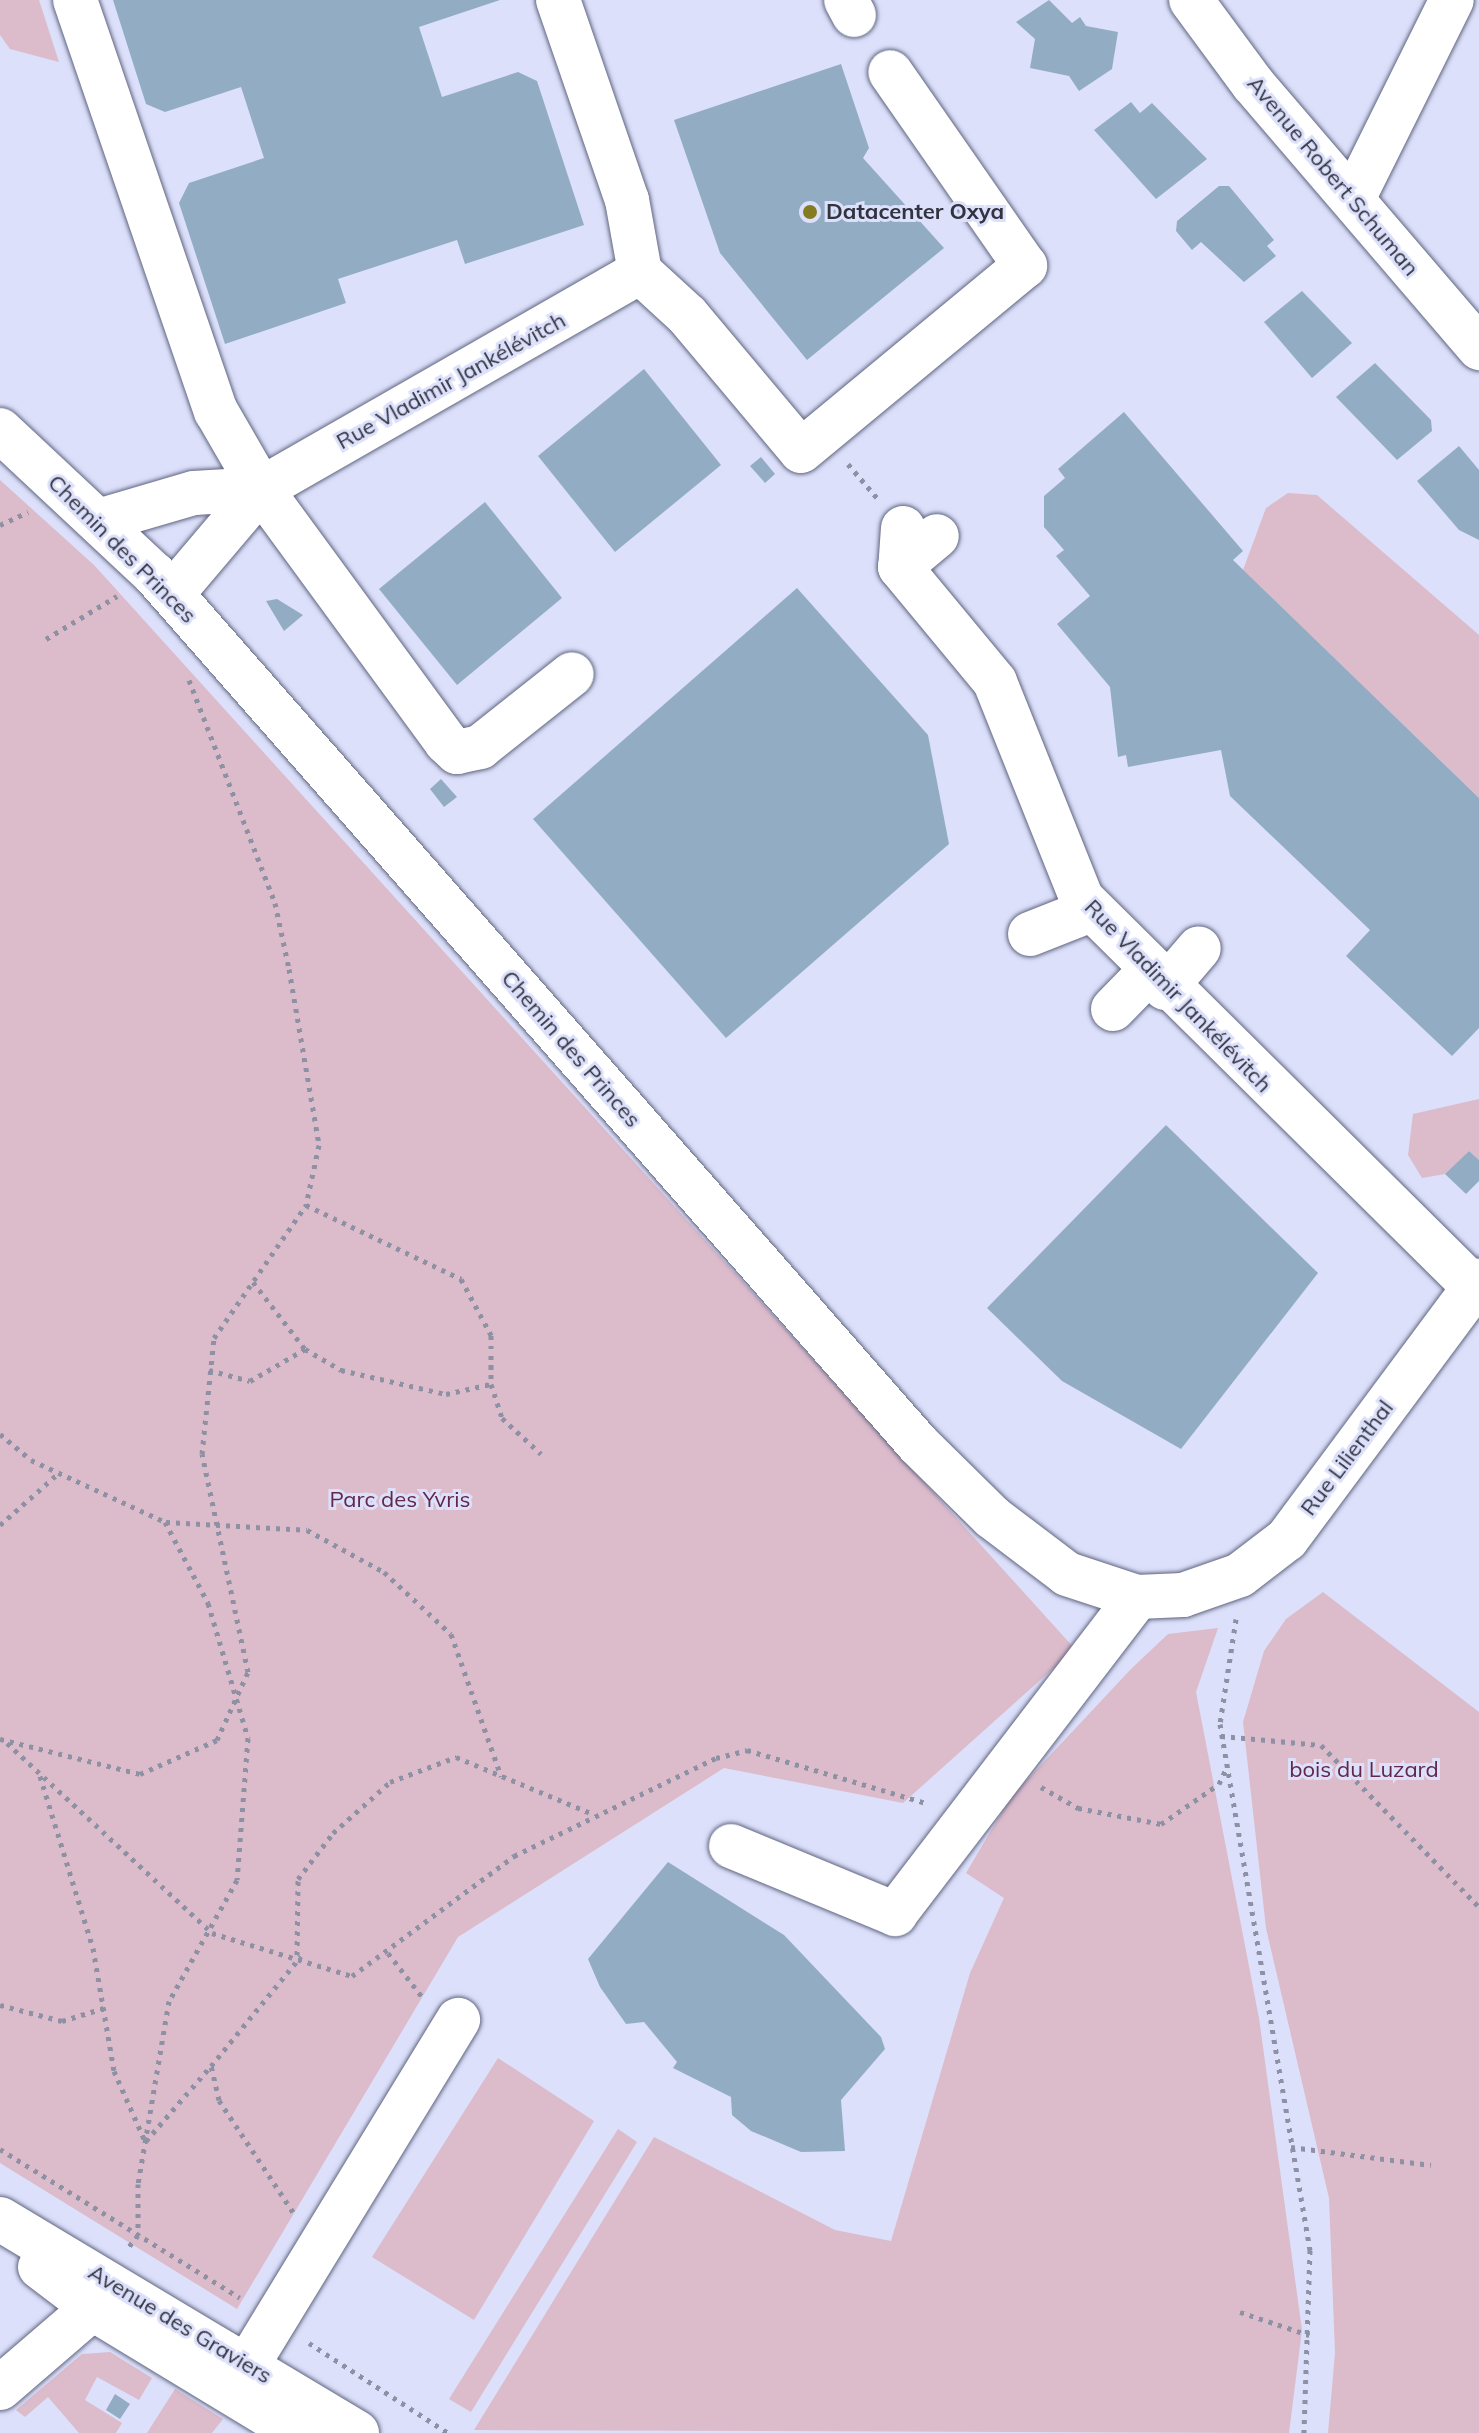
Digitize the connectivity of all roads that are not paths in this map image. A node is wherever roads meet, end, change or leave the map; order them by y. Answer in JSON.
{"nodes":[{"id":1,"x":75,"y":0,"type":"edge"},
{"id":2,"x":558,"y":0,"type":"edge"},
{"id":3,"x":1191,"y":0,"type":"edge"},
{"id":4,"x":1452,"y":0,"type":"edge"},
{"id":5,"x":890,"y":72,"type":"dead end"},
{"id":6,"x":1353,"y":199,"type":"junction"},
{"id":7,"x":640,"y":272,"type":"junction"},
{"id":8,"x":1479,"y":348,"type":"edge"},
{"id":9,"x":0,"y":430,"type":"edge"},
{"id":10,"x":261,"y":489,"type":"junction"},
{"id":11,"x":98,"y":521,"type":"junction"},
{"id":12,"x":913,"y":544,"type":"road end"},
{"id":13,"x":163,"y":584,"type":"junction"},
{"id":14,"x":572,"y":674,"type":"dead end"},
{"id":15,"x":1091,"y":910,"type":"junction"},
{"id":16,"x":1030,"y":934,"type":"dead end"},
{"id":17,"x":1199,"y":948,"type":"dead end"},
{"id":18,"x":1157,"y":980,"type":"junction"},
{"id":19,"x":1113,"y":1009,"type":"dead end"},
{"id":20,"x":1476,"y":1284,"type":"edge"},
{"id":21,"x":1183,"y":1595,"type":"joint"},
{"id":22,"x":1137,"y":1597,"type":"junction"},
{"id":23,"x":731,"y":1846,"type":"dead end"},
{"id":24,"x":458,"y":2020,"type":"road end"},
{"id":25,"x":0,"y":2219,"type":"edge"},
{"id":26,"x":0,"y":2236,"type":"edge"},
{"id":27,"x":106,"y":2297,"type":"junction"},
{"id":28,"x":239,"y":2378,"type":"junction"},
{"id":29,"x":0,"y":2388,"type":"edge"},
{"id":30,"x":298,"y":2433,"type":"edge"},
{"id":31,"x":357,"y":2433,"type":"edge"}],
"edges":[{"from":1,"to":10,"type":"street"},
{"from":2,"to":7,"type":"street"},
{"from":3,"to":6,"type":"street","name":"Avenue Robert Schuman"},
{"from":4,"to":6,"type":"street"},
{"from":5,"to":7,"type":"street"},
{"from":6,"to":8,"type":"street","name":"Avenue Robert Schuman"},
{"from":7,"to":10,"type":"street","name":"Rue Vladimir Jankélévitch"},
{"from":9,"to":11,"type":"street","name":"Chemin des Princes"},
{"from":10,"to":11,"type":"street","name":"Rue Vladimir Jankélévitch"},
{"from":10,"to":13,"type":"street","name":"Rue Vladimir Jankélévitch"},
{"from":10,"to":14,"type":"street"},
{"from":11,"to":13,"type":"street","name":"Chemin des Princes"},
{"from":12,"to":15,"type":"street","name":"Rue Vladimir Jankélévitch"},
{"from":13,"to":22,"type":"street","name":"Chemin des Princes"},
{"from":15,"to":16,"type":"street"},
{"from":15,"to":18,"type":"street","name":"Rue Vladimir Jankélévitch"},
{"from":17,"to":18,"type":"street"},
{"from":18,"to":19,"type":"street"},
{"from":18,"to":20,"type":"street","name":"Rue Vladimir Jankélévitch"},
{"from":20,"to":21,"type":"street","name":"Rue Lilienthal"},
{"from":21,"to":22,"type":"street","name":"Chemin des Princes"},
{"from":22,"to":23,"type":"street"},
{"from":24,"to":28,"type":"street"},
{"from":25,"to":27,"type":"street","name":"Avenue des Graviers"},
{"from":26,"to":27,"type":"street","name":"Avenue des Graviers"},
{"from":27,"to":28,"type":"street","name":"Avenue des Graviers"},
{"from":27,"to":29,"type":"street"},
{"from":28,"to":30,"type":"street","name":"Avenue des Graviers"},
{"from":28,"to":31,"type":"street","name":"Avenue des Graviers"}]}
